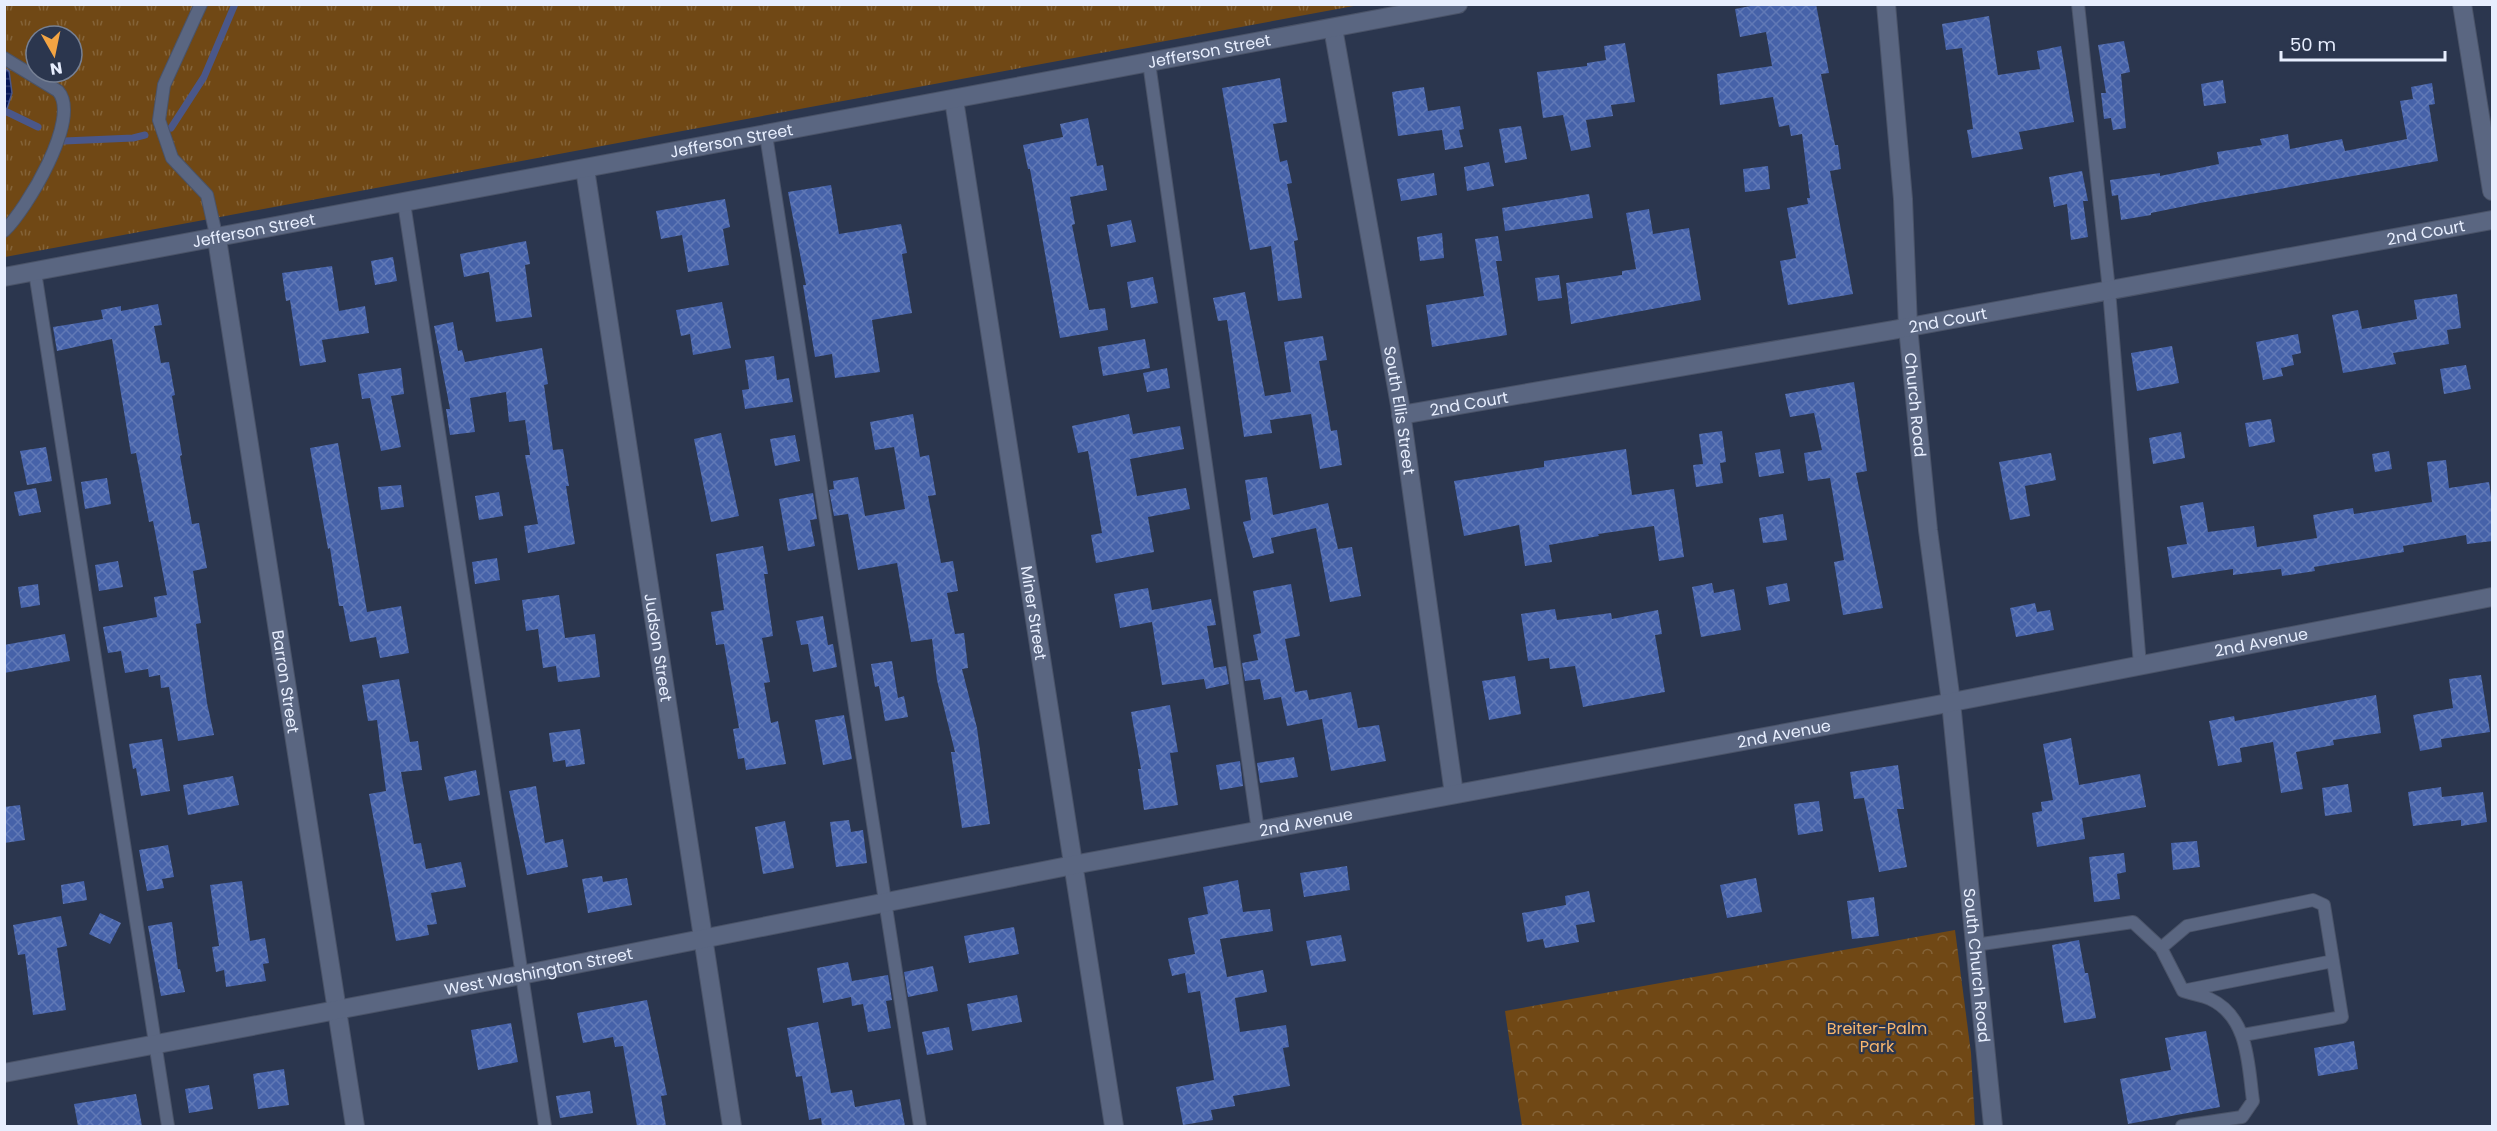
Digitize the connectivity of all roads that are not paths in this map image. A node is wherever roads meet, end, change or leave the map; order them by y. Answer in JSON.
{"nodes":[{"id":1,"x":201,"y":4,"type":"edge"},
{"id":2,"x":1458,"y":4,"type":"edge"},
{"id":3,"x":1886,"y":4,"type":"edge"},
{"id":4,"x":2078,"y":4,"type":"edge"},
{"id":5,"x":2462,"y":4,"type":"edge"},
{"id":6,"x":1333,"y":28,"type":"junction"},
{"id":7,"x":4,"y":58,"type":"edge"},
{"id":8,"x":1149,"y":63,"type":"junction"},
{"id":9,"x":954,"y":100,"type":"junction"},
{"id":10,"x":766,"y":135,"type":"junction"},
{"id":11,"x":585,"y":169,"type":"junction"},
{"id":12,"x":2493,"y":191,"type":"edge"},
{"id":13,"x":404,"y":203,"type":"junction"},
{"id":14,"x":2493,"y":220,"type":"edge"},
{"id":15,"x":4,"y":231,"type":"edge"},
{"id":16,"x":217,"y":239,"type":"junction"},
{"id":17,"x":35,"y":272,"type":"junction"},
{"id":18,"x":4,"y":277,"type":"edge"},
{"id":19,"x":2109,"y":290,"type":"junction"},
{"id":20,"x":1908,"y":327,"type":"junction"},
{"id":21,"x":1401,"y":415,"type":"junction"},
{"id":22,"x":2493,"y":597,"type":"edge"},
{"id":23,"x":2140,"y":665,"type":"junction"},
{"id":24,"x":1951,"y":702,"type":"junction"},
{"id":25,"x":1454,"y":794,"type":"junction"},
{"id":26,"x":1962,"y":804,"type":"joint"},
{"id":27,"x":1258,"y":831,"type":"junction"},
{"id":28,"x":1073,"y":865,"type":"junction"},
{"id":29,"x":885,"y":903,"type":"junction"},
{"id":30,"x":702,"y":940,"type":"junction"},
{"id":31,"x":1976,"y":945,"type":"junction"},
{"id":32,"x":2162,"y":948,"type":"junction"},
{"id":33,"x":2332,"y":961,"type":"junction"},
{"id":34,"x":521,"y":975,"type":"junction"},
{"id":35,"x":2183,"y":991,"type":"junction"},
{"id":36,"x":337,"y":1011,"type":"junction"},
{"id":37,"x":2244,"y":1035,"type":"junction"},
{"id":38,"x":154,"y":1045,"type":"junction"},
{"id":39,"x":4,"y":1073,"type":"edge"},
{"id":40,"x":168,"y":1126,"type":"edge"},
{"id":41,"x":355,"y":1126,"type":"edge"},
{"id":42,"x":545,"y":1126,"type":"edge"},
{"id":43,"x":732,"y":1126,"type":"edge"},
{"id":44,"x":920,"y":1126,"type":"edge"},
{"id":45,"x":1114,"y":1126,"type":"edge"},
{"id":46,"x":1993,"y":1126,"type":"edge"},
{"id":47,"x":2182,"y":1126,"type":"edge"}],
"edges":[{"from":1,"to":16,"type":"lane"},
{"from":2,"to":6,"type":"street","name":"Jefferson Street"},
{"from":3,"to":20,"type":"street","name":"Church Road"},
{"from":4,"to":19,"type":"lane"},
{"from":5,"to":12,"type":"street"},
{"from":6,"to":8,"type":"street","name":"Jefferson Street"},
{"from":6,"to":21,"type":"street","name":"South Ellis Street"},
{"from":7,"to":15,"type":"lane"},
{"from":8,"to":9,"type":"street","name":"Jefferson Street"},
{"from":8,"to":27,"type":"lane"},
{"from":9,"to":10,"type":"street","name":"Jefferson Street"},
{"from":9,"to":28,"type":"street","name":"Miner Street"},
{"from":10,"to":11,"type":"street","name":"Jefferson Street"},
{"from":10,"to":29,"type":"lane"},
{"from":11,"to":13,"type":"street","name":"Jefferson Street"},
{"from":11,"to":30,"type":"street","name":"Judson Street"},
{"from":13,"to":16,"type":"street","name":"Jefferson Street"},
{"from":13,"to":34,"type":"lane"},
{"from":14,"to":19,"type":"street","name":"2nd Court"},
{"from":16,"to":17,"type":"street","name":"Jefferson Street"},
{"from":16,"to":36,"type":"street","name":"Barron Street"},
{"from":17,"to":18,"type":"street","name":"Jefferson Street"},
{"from":17,"to":38,"type":"lane"},
{"from":19,"to":20,"type":"street","name":"2nd Court"},
{"from":19,"to":23,"type":"lane"},
{"from":20,"to":21,"type":"street","name":"2nd Court"},
{"from":20,"to":24,"type":"street","name":"Church Road"},
{"from":21,"to":25,"type":"street","name":"South Ellis Street"},
{"from":22,"to":23,"type":"street","name":"2nd Avenue"},
{"from":23,"to":24,"type":"street","name":"2nd Avenue"},
{"from":24,"to":25,"type":"street","name":"2nd Avenue"},
{"from":24,"to":26,"type":"street","name":"Church Road"},
{"from":25,"to":27,"type":"street","name":"2nd Avenue"},
{"from":26,"to":31,"type":"street","name":"South Church Road"},
{"from":27,"to":28,"type":"street","name":"2nd Avenue"},
{"from":28,"to":29,"type":"street","name":"West Washington Street"},
{"from":28,"to":45,"type":"street","name":"Miner Street"},
{"from":29,"to":30,"type":"street","name":"West Washington Street"},
{"from":29,"to":44,"type":"lane"},
{"from":30,"to":34,"type":"street","name":"West Washington Street"},
{"from":30,"to":43,"type":"street","name":"Judson Street"},
{"from":31,"to":32,"type":"lane"},
{"from":31,"to":46,"type":"street","name":"South Church Road"},
{"from":32,"to":33,"type":"lane"},
{"from":32,"to":35,"type":"lane"},
{"from":33,"to":35,"type":"lane"},
{"from":33,"to":37,"type":"lane"},
{"from":34,"to":36,"type":"street","name":"West Washington Street"},
{"from":34,"to":42,"type":"lane"},
{"from":35,"to":37,"type":"lane"},
{"from":36,"to":38,"type":"street","name":"West Washington Street"},
{"from":36,"to":41,"type":"street","name":"Barron Street"},
{"from":37,"to":47,"type":"lane"},
{"from":38,"to":39,"type":"street","name":"West Washington Street"},
{"from":38,"to":40,"type":"lane"}]}
